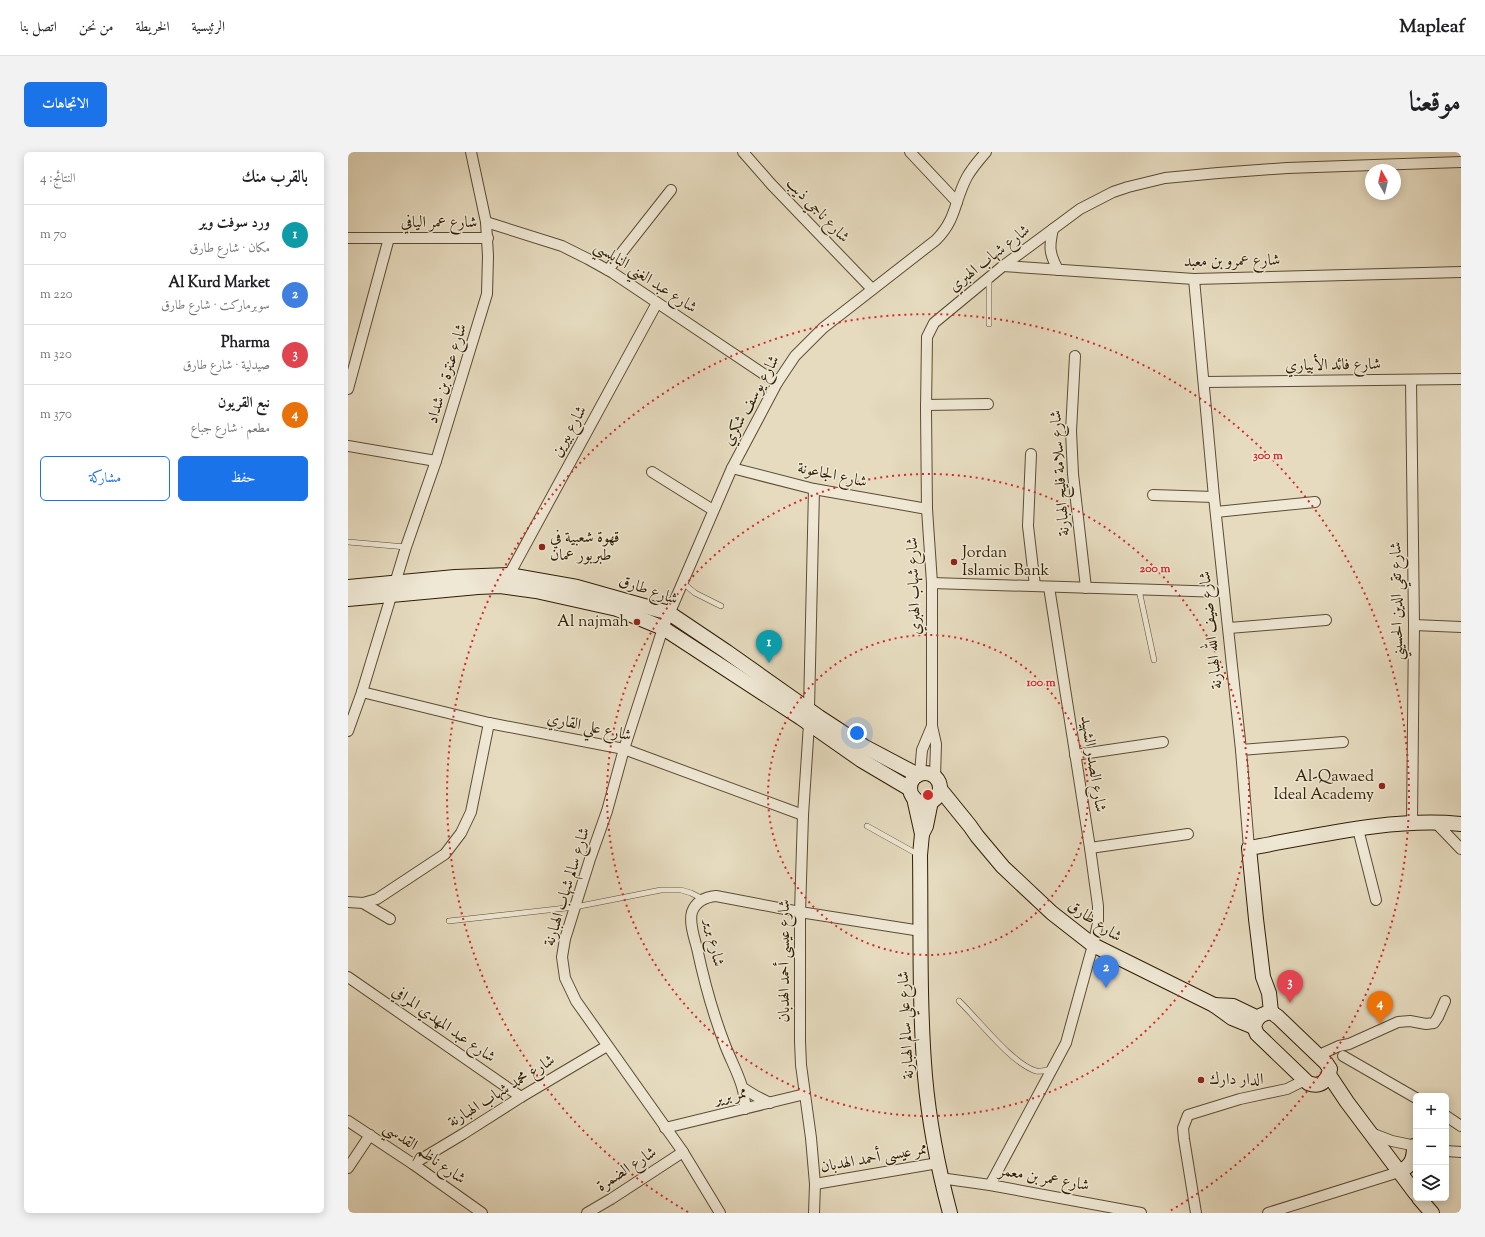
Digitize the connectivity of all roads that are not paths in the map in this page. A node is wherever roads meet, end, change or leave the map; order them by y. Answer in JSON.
{"nodes":[{"id":1,"x":743,"y":152,"type":"edge"},
{"id":2,"x":910,"y":152,"type":"edge"},
{"id":3,"x":986,"y":152,"type":"edge"},
{"id":4,"x":470,"y":153,"type":"edge"},
{"id":5,"x":1461,"y":162,"type":"edge"},
{"id":6,"x":671,"y":190,"type":"dead end"},
{"id":7,"x":957,"y":202,"type":"junction"},
{"id":8,"x":486,"y":222,"type":"junction"},
{"id":9,"x":1053,"y":229,"type":"junction"},
{"id":10,"x":348,"y":238,"type":"edge"},
{"id":11,"x":389,"y":238,"type":"junction"},
{"id":12,"x":488,"y":238,"type":"junction"},
{"id":13,"x":1003,"y":266,"type":"junction"},
{"id":14,"x":608,"y":270,"type":"junction"},
{"id":15,"x":1058,"y":270,"type":"junction"},
{"id":16,"x":1461,"y":272,"type":"edge"},
{"id":17,"x":989,"y":278,"type":"junction"},
{"id":18,"x":1194,"y":279,"type":"junction"},
{"id":19,"x":872,"y":289,"type":"junction"},
{"id":20,"x":657,"y":303,"type":"junction"},
{"id":21,"x":989,"y":324,"type":"dead end"},
{"id":22,"x":1074,"y":356,"type":"dead end"},
{"id":23,"x":1461,"y":379,"type":"edge"},
{"id":24,"x":1411,"y":380,"type":"junction"},
{"id":25,"x":777,"y":382,"type":"junction"},
{"id":26,"x":1205,"y":382,"type":"junction"},
{"id":27,"x":348,"y":389,"type":"edge"},
{"id":28,"x":988,"y":404,"type":"dead end"},
{"id":29,"x":926,"y":405,"type":"junction"},
{"id":30,"x":348,"y":446,"type":"edge"},
{"id":31,"x":1031,"y":454,"type":"dead end"},
{"id":32,"x":436,"y":461,"type":"junction"},
{"id":33,"x":732,"y":468,"type":"junction"},
{"id":34,"x":652,"y":472,"type":"dead end"},
{"id":35,"x":814,"y":489,"type":"junction"},
{"id":36,"x":1153,"y":495,"type":"dead end"},
{"id":37,"x":1214,"y":497,"type":"junction"},
{"id":38,"x":1315,"y":502,"type":"dead end"},
{"id":39,"x":927,"y":509,"type":"junction"},
{"id":40,"x":713,"y":510,"type":"junction"},
{"id":41,"x":1216,"y":512,"type":"junction"},
{"id":42,"x":348,"y":542,"type":"edge"},
{"id":43,"x":406,"y":547,"type":"junction"},
{"id":44,"x":508,"y":575,"type":"junction"},
{"id":45,"x":683,"y":583,"type":"junction"},
{"id":46,"x":932,"y":583,"type":"junction"},
{"id":47,"x":1035,"y":586,"type":"junction"},
{"id":48,"x":348,"y":587,"type":"edge"},
{"id":49,"x":1049,"y":587,"type":"junction"},
{"id":50,"x":1086,"y":588,"type":"junction"},
{"id":51,"x":393,"y":589,"type":"junction"},
{"id":52,"x":1138,"y":590,"type":"junction"},
{"id":53,"x":1224,"y":592,"type":"junction"},
{"id":54,"x":348,"y":599,"type":"edge"},
{"id":55,"x":721,"y":606,"type":"dead end"},
{"id":56,"x":669,"y":613,"type":"junction"},
{"id":57,"x":1326,"y":620,"type":"dead end"},
{"id":58,"x":1414,"y":625,"type":"junction"},
{"id":59,"x":1461,"y":627,"type":"edge"},
{"id":60,"x":663,"y":628,"type":"junction"},
{"id":61,"x":1229,"y":628,"type":"junction"},
{"id":62,"x":1154,"y":660,"type":"dead end"},
{"id":63,"x":362,"y":692,"type":"junction"},
{"id":64,"x":809,"y":709,"type":"junction"},
{"id":65,"x":489,"y":723,"type":"junction"},
{"id":66,"x":809,"y":724,"type":"junction"},
{"id":67,"x":932,"y":726,"type":"junction"},
{"id":68,"x":348,"y":731,"type":"edge"},
{"id":69,"x":1163,"y":742,"type":"dead end"},
{"id":70,"x":1343,"y":742,"type":"dead end"},
{"id":71,"x":624,"y":749,"type":"junction"},
{"id":72,"x":1241,"y":750,"type":"junction"},
{"id":73,"x":1076,"y":755,"type":"junction"},
{"id":74,"x":919,"y":774,"type":"junction"},
{"id":75,"x":935,"y":792,"type":"junction"},
{"id":76,"x":912,"y":793,"type":"junction"},
{"id":77,"x":803,"y":815,"type":"junction"},
{"id":78,"x":1412,"y":823,"type":"junction"},
{"id":79,"x":1436,"y":823,"type":"junction"},
{"id":80,"x":1461,"y":824,"type":"edge"},
{"id":81,"x":867,"y":826,"type":"dead end"},
{"id":82,"x":1358,"y":829,"type":"junction"},
{"id":83,"x":922,"y":834,"type":"junction"},
{"id":84,"x":1188,"y":834,"type":"dead end"},
{"id":85,"x":1090,"y":848,"type":"junction"},
{"id":86,"x":1249,"y":848,"type":"junction"},
{"id":87,"x":1461,"y":849,"type":"edge"},
{"id":88,"x":920,"y":855,"type":"junction"},
{"id":89,"x":703,"y":899,"type":"junction"},
{"id":90,"x":1376,"y":900,"type":"dead end"},
{"id":91,"x":348,"y":902,"type":"edge"},
{"id":92,"x":363,"y":903,"type":"junction"},
{"id":93,"x":575,"y":907,"type":"junction"},
{"id":94,"x":800,"y":912,"type":"junction"},
{"id":95,"x":390,"y":919,"type":"dead end"},
{"id":96,"x":449,"y":921,"type":"dead end"},
{"id":97,"x":920,"y":931,"type":"junction"},
{"id":98,"x":1093,"y":945,"type":"junction"},
{"id":99,"x":348,"y":977,"type":"edge"},
{"id":100,"x":958,"y":1001,"type":"dead end"},
{"id":101,"x":1445,"y":1001,"type":"dead end"},
{"id":102,"x":1261,"y":1018,"type":"junction"},
{"id":103,"x":1349,"y":1044,"type":"junction"},
{"id":104,"x":607,"y":1046,"type":"junction"},
{"id":105,"x":1319,"y":1055,"type":"junction"},
{"id":106,"x":1343,"y":1056,"type":"junction"},
{"id":107,"x":1052,"y":1069,"type":"junction"},
{"id":108,"x":1326,"y":1076,"type":"junction"},
{"id":109,"x":1305,"y":1080,"type":"junction"},
{"id":110,"x":743,"y":1088,"type":"junction"},
{"id":111,"x":805,"y":1094,"type":"junction"},
{"id":112,"x":1413,"y":1096,"type":"edge"},
{"id":113,"x":521,"y":1097,"type":"junction"},
{"id":114,"x":770,"y":1103,"type":"junction"},
{"id":115,"x":745,"y":1109,"type":"junction"},
{"id":116,"x":1449,"y":1118,"type":"edge"},
{"id":117,"x":348,"y":1121,"type":"edge"},
{"id":118,"x":1461,"y":1126,"type":"edge"},
{"id":119,"x":665,"y":1128,"type":"junction"},
{"id":120,"x":1371,"y":1133,"type":"junction"},
{"id":121,"x":370,"y":1135,"type":"junction"},
{"id":122,"x":1413,"y":1145,"type":"edge"},
{"id":123,"x":1449,"y":1151,"type":"edge"},
{"id":124,"x":683,"y":1152,"type":"junction"},
{"id":125,"x":1461,"y":1152,"type":"edge"},
{"id":126,"x":1413,"y":1158,"type":"edge"},
{"id":127,"x":938,"y":1163,"type":"junction"},
{"id":128,"x":413,"y":1164,"type":"junction"},
{"id":129,"x":348,"y":1168,"type":"edge"},
{"id":130,"x":1399,"y":1172,"type":"junction"},
{"id":131,"x":940,"y":1178,"type":"junction"},
{"id":132,"x":815,"y":1184,"type":"junction"},
{"id":133,"x":990,"y":1185,"type":"junction"},
{"id":134,"x":1413,"y":1190,"type":"edge"},
{"id":135,"x":1422,"y":1201,"type":"edge"},
{"id":136,"x":482,"y":1213,"type":"edge"},
{"id":137,"x":587,"y":1213,"type":"edge"},
{"id":138,"x":720,"y":1213,"type":"edge"},
{"id":139,"x":814,"y":1213,"type":"edge"},
{"id":140,"x":950,"y":1213,"type":"edge"},
{"id":141,"x":1141,"y":1213,"type":"edge"},
{"id":142,"x":1196,"y":1213,"type":"edge"},
{"id":143,"x":1268,"y":1213,"type":"edge"},
{"id":144,"x":1432,"y":1213,"type":"edge"}],
"edges":[{"from":1,"to":19,"type":"street","name":"شارع ناجي ذيب"},
{"from":2,"to":7,"type":"street"},
{"from":3,"to":7,"type":"street","name":"شارع يوسف شكري"},
{"from":4,"to":8,"type":"street","name":"شارع عنترة بن شداد"},
{"from":5,"to":9,"type":"street","name":"شارع شهاب الهبري"},
{"from":6,"to":14,"type":"street"},
{"from":7,"to":19,"type":"street","name":"شارع يوسف شكري"},
{"from":8,"to":12,"type":"street","name":"شارع عنترة بن شداد"},
{"from":8,"to":14,"type":"street","name":"شارع عبد الغني النابلسي"},
{"from":9,"to":13,"type":"street","name":"شارع شهاب الهبري"},
{"from":9,"to":15,"type":"street"},
{"from":10,"to":11,"type":"street","name":"شارع عمر اليافي"},
{"from":11,"to":12,"type":"street","name":"شارع عمر اليافي"},
{"from":11,"to":27,"type":"street","name":"شارع عمر اليافي"},
{"from":12,"to":32,"type":"street","name":"شارع عنترة بن شداد"},
{"from":13,"to":15,"type":"street","name":"شارع عمرو بن معبد"},
{"from":13,"to":17,"type":"street","name":"شارع شهاب الهبري"},
{"from":14,"to":20,"type":"street","name":"شارع عبد الغني النابلسي"},
{"from":15,"to":18,"type":"street","name":"شارع عمرو بن معبد"},
{"from":16,"to":18,"type":"street","name":"شارع عمرو بن معبد"},
{"from":17,"to":21,"type":"lane"},
{"from":17,"to":29,"type":"street","name":"شارع شهاب الهبري"},
{"from":18,"to":26,"type":"street","name":"شارع ضيف الله الهبارنة"},
{"from":19,"to":25,"type":"street","name":"شارع يوسف شكري"},
{"from":20,"to":25,"type":"street","name":"شارع عبد الغني النابلسي"},
{"from":20,"to":44,"type":"street","name":"شارع بيرين"},
{"from":22,"to":50,"type":"street","name":"شارع سلامة فليح الهبارنة"},
{"from":23,"to":24,"type":"street","name":"شارع فائد الأبياري"},
{"from":24,"to":26,"type":"street","name":"شارع فائد الأبياري"},
{"from":24,"to":58,"type":"street","name":"شارع تقي الدين الحسيني"},
{"from":25,"to":33,"type":"street","name":"شارع يوسف شكري"},
{"from":26,"to":37,"type":"street","name":"شارع ضيف الله الهبارنة"},
{"from":28,"to":29,"type":"street"},
{"from":29,"to":39,"type":"street","name":"شارع شهاب الهبري"},
{"from":30,"to":32,"type":"street"},
{"from":31,"to":47,"type":"street"},
{"from":32,"to":43,"type":"street","name":"شارع عنترة بن شداد"},
{"from":33,"to":35,"type":"street","name":"شارع الجاعونة"},
{"from":33,"to":40,"type":"street","name":"شارع يوسف شكري"},
{"from":34,"to":40,"type":"street"},
{"from":35,"to":39,"type":"street","name":"شارع الجاعونة"},
{"from":35,"to":64,"type":"street","name":"شارع عيسى أحمد الهدبان"},
{"from":36,"to":37,"type":"street"},
{"from":37,"to":41,"type":"street","name":"شارع ضيف الله الهبارنة"},
{"from":38,"to":41,"type":"street"},
{"from":39,"to":46,"type":"street","name":"شارع شهاب الهبري"},
{"from":40,"to":45,"type":"street","name":"شارع يوسف شكري"},
{"from":41,"to":53,"type":"street","name":"شارع ضيف الله الهبارنة"},
{"from":42,"to":43,"type":"lane"},
{"from":43,"to":51,"type":"street","name":"شارع عنترة بن شداد"},
{"from":44,"to":51,"type":"street","name":"شارع طارق"},
{"from":44,"to":56,"type":"street","name":"شارع طارق"},
{"from":45,"to":55,"type":"lane"},
{"from":45,"to":56,"type":"street","name":"شارع يوسف شكري"},
{"from":46,"to":47,"type":"street"},
{"from":46,"to":67,"type":"street","name":"شارع شهاب الهبري"},
{"from":47,"to":49,"type":"street"},
{"from":48,"to":51,"type":"street","name":"شارع طارق"},
{"from":49,"to":50,"type":"street"},
{"from":49,"to":73,"type":"street","name":"شارع الصدر الشهيد"},
{"from":50,"to":52,"type":"street"},
{"from":51,"to":54,"type":"street","name":"شارع طارق"},
{"from":51,"to":60,"type":"street","name":"شارع طارق"},
{"from":51,"to":63,"type":"street"},
{"from":52,"to":53,"type":"street"},
{"from":52,"to":62,"type":"lane"},
{"from":53,"to":61,"type":"street","name":"شارع ضيف الله الهبارنة"},
{"from":56,"to":60,"type":"street","name":"شارع يوسف شكري"},
{"from":56,"to":64,"type":"street","name":"شارع طارق"},
{"from":57,"to":61,"type":"street"},
{"from":58,"to":59,"type":"street"},
{"from":58,"to":78,"type":"street","name":"شارع تقي الدين الحسيني"},
{"from":60,"to":66,"type":"street","name":"شارع طارق"},
{"from":60,"to":71,"type":"street","name":"شارع سالم شهاب الهبارنة"},
{"from":61,"to":72,"type":"street","name":"شارع ضيف الله الهبارنة"},
{"from":63,"to":65,"type":"street","name":"شارع علي القاري"},
{"from":63,"to":68,"type":"street"},
{"from":64,"to":66,"type":"street","name":"شارع عيسى أحمد الهدبان"},
{"from":64,"to":74,"type":"street","name":"شارع طارق"},
{"from":65,"to":71,"type":"street","name":"شارع علي القاري"},
{"from":65,"to":92,"type":"street"},
{"from":66,"to":76,"type":"street","name":"شارع طارق"},
{"from":66,"to":77,"type":"street","name":"شارع عيسى أحمد الهدبان"},
{"from":67,"to":74,"type":"street","name":"شارع شهاب الهبري"},
{"from":67,"to":75,"type":"street","name":"شارع شهاب الهبري"},
{"from":69,"to":73,"type":"street"},
{"from":70,"to":72,"type":"street"},
{"from":71,"to":77,"type":"street","name":"شارع علي القاري"},
{"from":71,"to":93,"type":"street","name":"شارع سالم شهاب الهبارنة"},
{"from":72,"to":86,"type":"street","name":"شارع ضيف الله الهبارنة"},
{"from":73,"to":85,"type":"street","name":"شارع الصدر الشهيد"},
{"from":74,"to":75,"type":"street"},
{"from":74,"to":76,"type":"street"},
{"from":75,"to":76,"type":"street"},
{"from":75,"to":83,"type":"street","name":"شارع علي سالم الهبارنة"},
{"from":75,"to":98,"type":"street","name":"شارع طارق"},
{"from":76,"to":83,"type":"street","name":"شارع علي سالم الهبارنة"},
{"from":77,"to":94,"type":"street","name":"شارع عيسى أحمد الهدبان"},
{"from":78,"to":79,"type":"street"},
{"from":78,"to":82,"type":"street"},
{"from":79,"to":80,"type":"street"},
{"from":79,"to":87,"type":"street"},
{"from":81,"to":88,"type":"lane"},
{"from":82,"to":86,"type":"street"},
{"from":82,"to":90,"type":"street"},
{"from":83,"to":88,"type":"street","name":"شارع علي سالم الهبارنة"},
{"from":84,"to":85,"type":"street"},
{"from":85,"to":98,"type":"street","name":"شارع الصدر الشهيد"},
{"from":86,"to":102,"type":"street","name":"شارع ضيف الله الهبارنة"},
{"from":88,"to":97,"type":"street","name":"شارع علي سالم الهبارنة"},
{"from":89,"to":93,"type":"lane"},
{"from":89,"to":94,"type":"street","name":"شارع برير"},
{"from":89,"to":110,"type":"street","name":"شارع برير"},
{"from":91,"to":92,"type":"street"},
{"from":92,"to":95,"type":"street"},
{"from":93,"to":96,"type":"lane"},
{"from":93,"to":104,"type":"street","name":"شارع سالم شهاب الهبارنة"},
{"from":94,"to":97,"type":"street","name":"شارع برير"},
{"from":94,"to":111,"type":"street","name":"شارع عيسى أحمد الهدبان"},
{"from":97,"to":127,"type":"street","name":"شارع علي سالم الهبارنة"},
{"from":98,"to":102,"type":"street","name":"شارع طارق"},
{"from":98,"to":107,"type":"street","name":"شارع الصدر الشهيد"},
{"from":99,"to":113,"type":"street","name":"شارع عبد المهدي المرافي"},
{"from":100,"to":107,"type":"lane"},
{"from":101,"to":103,"type":"street"},
{"from":102,"to":105,"type":"street","name":"شارع طارق"},
{"from":102,"to":109,"type":"street","name":"شارع طارق"},
{"from":103,"to":105,"type":"street"},
{"from":103,"to":106,"type":"street"},
{"from":104,"to":113,"type":"street","name":"شارع محمد شهاب الهبارنة"},
{"from":104,"to":119,"type":"street","name":"شارع سالم شهاب الهبارنة"},
{"from":105,"to":108,"type":"street","name":"شارع طارق"},
{"from":106,"to":108,"type":"street"},
{"from":106,"to":112,"type":"street"},
{"from":107,"to":133,"type":"street","name":"شارع الصدر الشهيد"},
{"from":108,"to":109,"type":"street","name":"شارع طارق"},
{"from":108,"to":120,"type":"street","name":"شارع طارق"},
{"from":109,"to":142,"type":"street"},
{"from":110,"to":114,"type":"street"},
{"from":110,"to":115,"type":"street","name":"شارع برير"},
{"from":111,"to":114,"type":"street","name":"ممر برير"},
{"from":111,"to":132,"type":"street","name":"شارع عيسى أحمد الهدبان"},
{"from":113,"to":128,"type":"street","name":"شارع محمد شهاب الهبارنة"},
{"from":114,"to":115,"type":"street","name":"ممر برير"},
{"from":115,"to":119,"type":"street","name":"ممر برير"},
{"from":116,"to":118,"type":"street"},
{"from":117,"to":121,"type":"street","name":"شارع ناظم القدسي"},
{"from":119,"to":124,"type":"street","name":"شارع سالم شهاب الهبارنة"},
{"from":120,"to":122,"type":"street"},
{"from":120,"to":130,"type":"street","name":"شارع طارق"},
{"from":121,"to":128,"type":"street","name":"شارع ناظم القدسي"},
{"from":121,"to":129,"type":"street"},
{"from":123,"to":125,"type":"street"},
{"from":124,"to":137,"type":"street","name":"شارع الضمرة"},
{"from":124,"to":138,"type":"street","name":"شارع سالم شهاب الهبارنة"},
{"from":126,"to":130,"type":"street"},
{"from":127,"to":131,"type":"street","name":"شارع علي سالم الهبارنة"},
{"from":127,"to":132,"type":"street","name":"ممر عيسى أحمد الهدبان"},
{"from":128,"to":136,"type":"street","name":"شارع ناظم القدسي"},
{"from":130,"to":134,"type":"street","name":"شارع طارق"},
{"from":130,"to":143,"type":"street"},
{"from":131,"to":133,"type":"street","name":"شارع عمر بن معمر"},
{"from":131,"to":140,"type":"street","name":"شارع علي سالم الهبارنة"},
{"from":132,"to":139,"type":"street","name":"شارع عيسى أحمد الهدبان"},
{"from":133,"to":141,"type":"street","name":"شارع عمر بن معمر"},
{"from":135,"to":144,"type":"street"}]}
